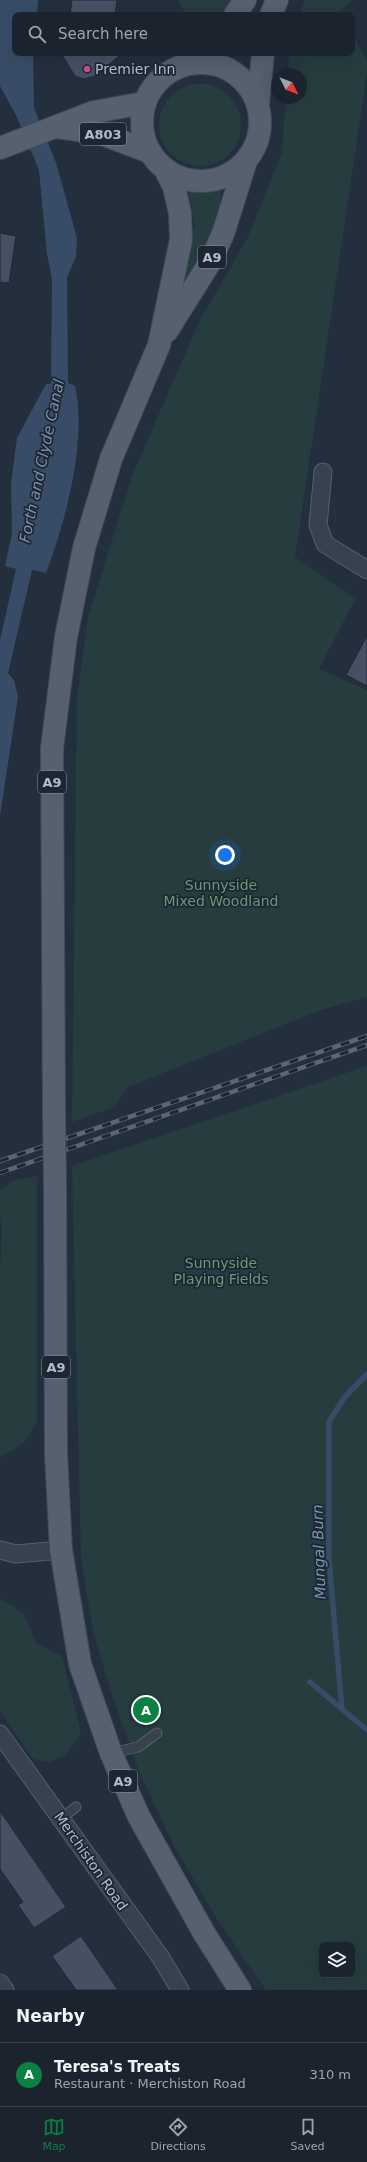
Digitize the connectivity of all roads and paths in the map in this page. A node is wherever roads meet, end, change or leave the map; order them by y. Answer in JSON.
{"nodes":[{"id":1,"x":245,"y":0,"type":"edge"},
{"id":2,"x":277,"y":0,"type":"edge"},
{"id":3,"x":237,"y":12,"type":"edge"},
{"id":4,"x":272,"y":12,"type":"edge"},
{"id":5,"x":264,"y":56,"type":"edge"},
{"id":6,"x":205,"y":58,"type":"edge"},
{"id":7,"x":144,"y":103,"type":"junction"},
{"id":8,"x":258,"y":105,"type":"junction"},
{"id":9,"x":53,"y":126,"type":"junction"},
{"id":10,"x":10,"y":144,"type":"edge"},
{"id":11,"x":150,"y":152,"type":"junction"},
{"id":12,"x":246,"y":160,"type":"junction"},
{"id":13,"x":166,"y":169,"type":"junction"},
{"id":14,"x":159,"y":345,"type":"junction"},
{"id":15,"x":323,"y":472,"type":"dead end"},
{"id":16,"x":367,"y":570,"type":"edge"},
{"id":17,"x":0,"y":1550,"type":"edge"},
{"id":18,"x":61,"y":1550,"type":"junction"},
{"id":19,"x":157,"y":1733,"type":"dead end"},
{"id":20,"x":0,"y":1734,"type":"edge"},
{"id":21,"x":111,"y":1753,"type":"junction"},
{"id":22,"x":76,"y":1807,"type":"dead end"},
{"id":23,"x":62,"y":1819,"type":"junction"},
{"id":24,"x":0,"y":1982,"type":"edge"},
{"id":25,"x":5,"y":1990,"type":"edge"},
{"id":26,"x":180,"y":1990,"type":"edge"},
{"id":27,"x":240,"y":1990,"type":"edge"}],
"edges":[{"from":1,"to":3,"type":"main road"},
{"from":2,"to":4,"type":"main road"},
{"from":5,"to":8,"type":"main road"},
{"from":6,"to":7,"type":"main road"},
{"from":6,"to":8,"type":"main road"},
{"from":7,"to":9,"type":"main road","number":"A803"},
{"from":7,"to":11,"type":"main road"},
{"from":8,"to":12,"type":"main road"},
{"from":9,"to":10,"type":"main road","number":"A803"},
{"from":9,"to":11,"type":"main road","number":"A803"},
{"from":11,"to":13,"type":"main road"},
{"from":12,"to":13,"type":"main road"},
{"from":12,"to":14,"type":"main road","number":"A9"},
{"from":13,"to":14,"type":"main road","number":"A9"},
{"from":14,"to":18,"type":"main road","number":"A9","bridge":true},
{"from":15,"to":16,"type":"street"},
{"from":17,"to":18,"type":"street"},
{"from":18,"to":21,"type":"main road","number":"A9"},
{"from":19,"to":21,"type":"lane"},
{"from":20,"to":23,"type":"street","name":"Merchiston Road"},
{"from":21,"to":27,"type":"main road","number":"A9"},
{"from":22,"to":23,"type":"lane"},
{"from":23,"to":26,"type":"street","name":"Merchiston Road"},
{"from":24,"to":25,"type":"street"}]}
